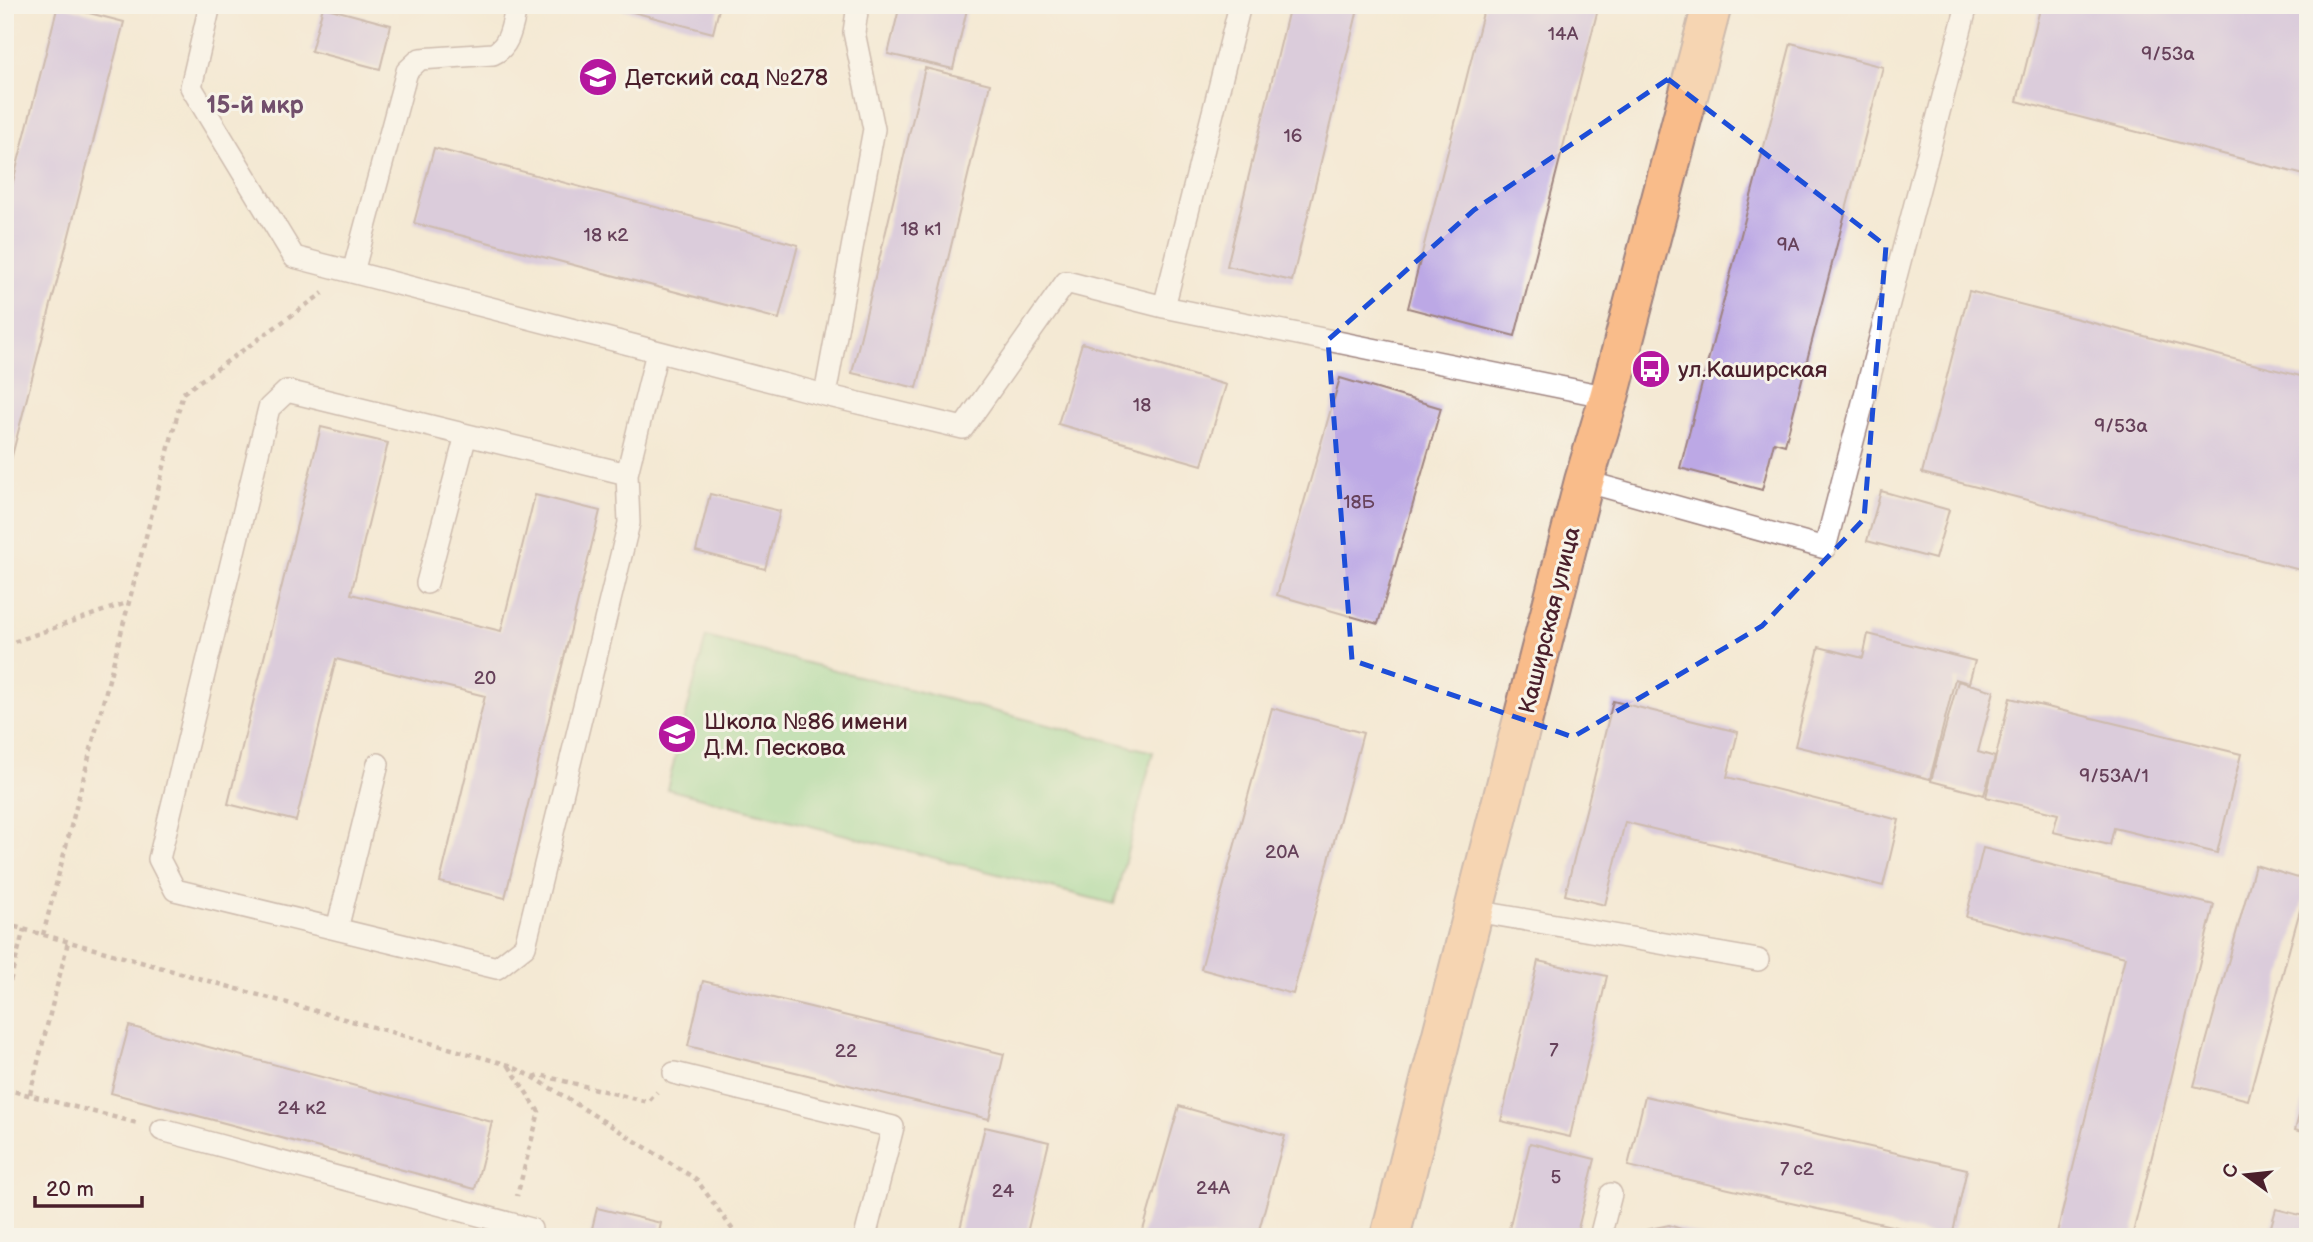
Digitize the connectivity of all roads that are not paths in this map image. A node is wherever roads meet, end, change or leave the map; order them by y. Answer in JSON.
{"nodes":[{"id":1,"x":210,"y":5,"type":"edge"},
{"id":2,"x":517,"y":5,"type":"edge"},
{"id":3,"x":858,"y":5,"type":"edge"},
{"id":4,"x":1240,"y":5,"type":"edge"},
{"id":5,"x":1712,"y":5,"type":"edge"},
{"id":6,"x":1967,"y":5,"type":"edge"},
{"id":7,"x":353,"y":272,"type":"junction"},
{"id":8,"x":1164,"y":307,"type":"junction"},
{"id":9,"x":657,"y":352,"type":"junction"},
{"id":10,"x":825,"y":395,"type":"junction"},
{"id":11,"x":1609,"y":397,"type":"junction"},
{"id":12,"x":466,"y":435,"type":"junction"},
{"id":13,"x":627,"y":474,"type":"junction"},
{"id":14,"x":1584,"y":481,"type":"junction"},
{"id":15,"x":427,"y":583,"type":"dead end"},
{"id":16,"x":378,"y":764,"type":"dead end"},
{"id":17,"x":1475,"y":911,"type":"junction"},
{"id":18,"x":337,"y":929,"type":"junction"},
{"id":19,"x":1758,"y":960,"type":"dead end"},
{"id":20,"x":674,"y":1073,"type":"road end"},
{"id":21,"x":162,"y":1130,"type":"road end"},
{"id":22,"x":1611,"y":1194,"type":"dead end"},
{"id":23,"x":530,"y":1237,"type":"edge"},
{"id":24,"x":865,"y":1237,"type":"edge"},
{"id":25,"x":1390,"y":1237,"type":"edge"},
{"id":26,"x":1600,"y":1237,"type":"edge"}],
"edges":[{"from":1,"to":7,"type":"lane"},
{"from":2,"to":7,"type":"lane"},
{"from":3,"to":10,"type":"lane"},
{"from":4,"to":8,"type":"lane"},
{"from":5,"to":11,"type":"main road","name":"Каширская улица"},
{"from":6,"to":14,"type":"lane"},
{"from":7,"to":9,"type":"lane"},
{"from":8,"to":10,"type":"lane"},
{"from":8,"to":11,"type":"lane"},
{"from":9,"to":10,"type":"lane"},
{"from":9,"to":13,"type":"lane"},
{"from":11,"to":14,"type":"main road","name":"Каширская улица"},
{"from":12,"to":13,"type":"lane"},
{"from":12,"to":15,"type":"lane"},
{"from":12,"to":18,"type":"lane"},
{"from":13,"to":18,"type":"lane"},
{"from":14,"to":17,"type":"main road","name":"Каширская улица"},
{"from":16,"to":18,"type":"lane"},
{"from":17,"to":19,"type":"lane"},
{"from":17,"to":25,"type":"main road","name":"Каширская улица"},
{"from":20,"to":24,"type":"lane"},
{"from":21,"to":23,"type":"lane"},
{"from":22,"to":26,"type":"lane"}]}
